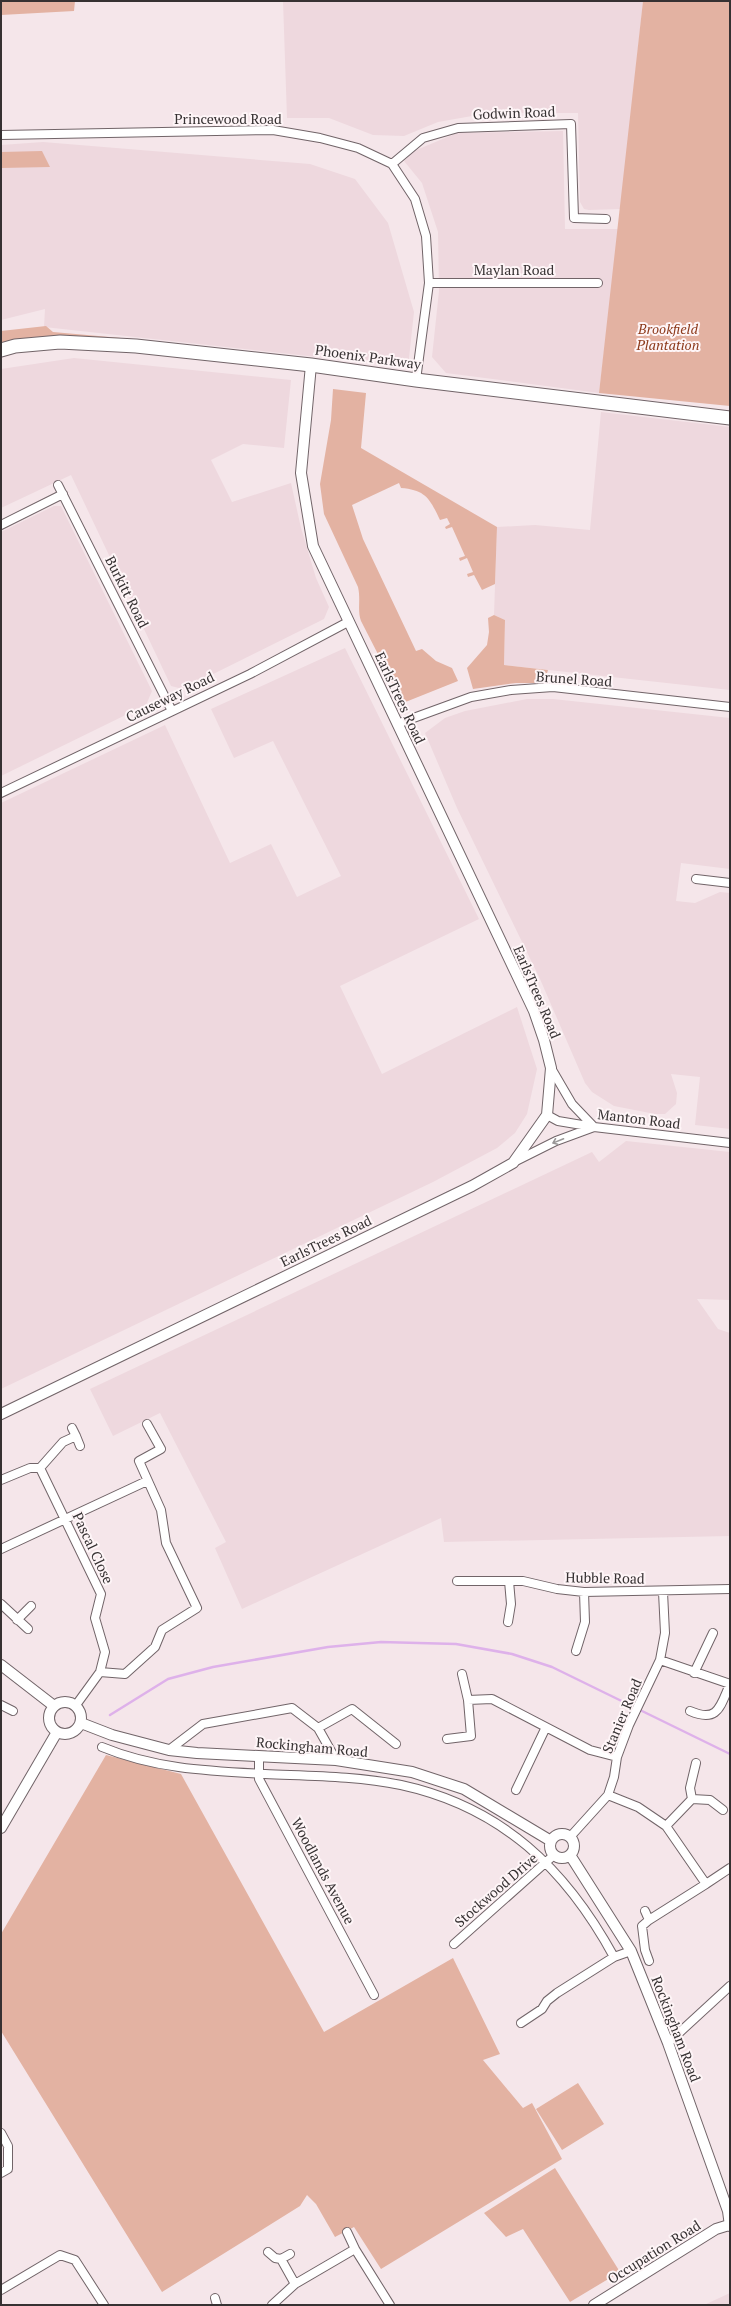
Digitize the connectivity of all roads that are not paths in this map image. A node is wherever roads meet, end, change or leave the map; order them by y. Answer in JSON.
{"nodes":[{"id":1,"x":1,"y":135,"type":"edge"},
{"id":2,"x":392,"y":164,"type":"junction"},
{"id":3,"x":606,"y":219,"type":"dead end"},
{"id":4,"x":429,"y":283,"type":"junction"},
{"id":5,"x":598,"y":283,"type":"dead end"},
{"id":6,"x":1,"y":350,"type":"edge"},
{"id":7,"x":311,"y":365,"type":"junction"},
{"id":8,"x":416,"y":380,"type":"junction"},
{"id":9,"x":730,"y":418,"type":"edge"},
{"id":10,"x":58,"y":485,"type":"dead end"},
{"id":11,"x":63,"y":494,"type":"junction"},
{"id":12,"x":1,"y":525,"type":"edge"},
{"id":13,"x":348,"y":622,"type":"junction"},
{"id":14,"x":730,"y":706,"type":"edge"},
{"id":15,"x":172,"y":711,"type":"junction"},
{"id":16,"x":397,"y":724,"type":"junction"},
{"id":17,"x":1,"y":792,"type":"edge"},
{"id":18,"x":696,"y":879,"type":"dead end"},
{"id":19,"x":730,"y":883,"type":"edge"},
{"id":20,"x":551,"y":1068,"type":"junction"},
{"id":21,"x":547,"y":1115,"type":"junction"},
{"id":22,"x":594,"y":1127,"type":"junction"},
{"id":23,"x":730,"y":1143,"type":"edge"},
{"id":24,"x":513,"y":1163,"type":"junction"},
{"id":25,"x":1,"y":1414,"type":"edge"},
{"id":26,"x":147,"y":1424,"type":"dead end"},
{"id":27,"x":72,"y":1428,"type":"dead end"},
{"id":28,"x":76,"y":1436,"type":"junction"},
{"id":29,"x":80,"y":1446,"type":"dead end"},
{"id":30,"x":40,"y":1468,"type":"junction"},
{"id":31,"x":1,"y":1480,"type":"edge"},
{"id":32,"x":147,"y":1480,"type":"junction"},
{"id":33,"x":66,"y":1519,"type":"junction"},
{"id":34,"x":1,"y":1549,"type":"edge"},
{"id":35,"x":457,"y":1581,"type":"dead end"},
{"id":36,"x":509,"y":1581,"type":"junction"},
{"id":37,"x":730,"y":1589,"type":"edge"},
{"id":38,"x":584,"y":1592,"type":"junction"},
{"id":39,"x":663,"y":1592,"type":"junction"},
{"id":40,"x":1,"y":1604,"type":"edge"},
{"id":41,"x":31,"y":1606,"type":"dead end"},
{"id":42,"x":17,"y":1620,"type":"junction"},
{"id":43,"x":508,"y":1622,"type":"dead end"},
{"id":44,"x":28,"y":1629,"type":"dead end"},
{"id":45,"x":713,"y":1633,"type":"dead end"},
{"id":46,"x":576,"y":1651,"type":"dead end"},
{"id":47,"x":660,"y":1660,"type":"junction"},
{"id":48,"x":1,"y":1664,"type":"edge"},
{"id":49,"x":100,"y":1672,"type":"junction"},
{"id":50,"x":694,"y":1673,"type":"junction"},
{"id":51,"x":462,"y":1674,"type":"dead end"},
{"id":52,"x":730,"y":1684,"type":"edge"},
{"id":53,"x":468,"y":1700,"type":"junction"},
{"id":54,"x":1,"y":1705,"type":"edge"},
{"id":55,"x":76,"y":1705,"type":"junction"},
{"id":56,"x":54,"y":1706,"type":"junction"},
{"id":57,"x":13,"y":1711,"type":"dead end"},
{"id":58,"x":690,"y":1711,"type":"dead end"},
{"id":59,"x":81,"y":1723,"type":"junction"},
{"id":60,"x":546,"y":1727,"type":"junction"},
{"id":61,"x":318,"y":1728,"type":"junction"},
{"id":62,"x":57,"y":1732,"type":"junction"},
{"id":63,"x":447,"y":1739,"type":"dead end"},
{"id":64,"x":396,"y":1744,"type":"dead end"},
{"id":65,"x":102,"y":1747,"type":"dead end"},
{"id":66,"x":169,"y":1750,"type":"junction"},
{"id":67,"x":259,"y":1756,"type":"junction"},
{"id":68,"x":617,"y":1758,"type":"junction"},
{"id":69,"x":336,"y":1760,"type":"junction"},
{"id":70,"x":696,"y":1762,"type":"dead end"},
{"id":71,"x":258,"y":1774,"type":"junction"},
{"id":72,"x":516,"y":1790,"type":"dead end"},
{"id":73,"x":608,"y":1795,"type":"junction"},
{"id":74,"x":478,"y":1797,"type":"junction"},
{"id":75,"x":692,"y":1799,"type":"junction"},
{"id":76,"x":470,"y":1810,"type":"junction"},
{"id":77,"x":723,"y":1810,"type":"dead end"},
{"id":78,"x":666,"y":1826,"type":"junction"},
{"id":79,"x":1,"y":1828,"type":"edge"},
{"id":80,"x":570,"y":1837,"type":"junction"},
{"id":81,"x":551,"y":1841,"type":"junction"},
{"id":82,"x":554,"y":1855,"type":"junction"},
{"id":83,"x":570,"y":1855,"type":"junction"},
{"id":84,"x":547,"y":1863,"type":"junction"},
{"id":85,"x":730,"y":1868,"type":"edge"},
{"id":86,"x":706,"y":1884,"type":"junction"},
{"id":87,"x":645,"y":1911,"type":"dead end"},
{"id":88,"x":650,"y":1920,"type":"junction"},
{"id":89,"x":454,"y":1944,"type":"dead end"},
{"id":90,"x":631,"y":1951,"type":"junction"},
{"id":91,"x":614,"y":1958,"type":"junction"},
{"id":92,"x":649,"y":1961,"type":"dead end"},
{"id":93,"x":730,"y":1986,"type":"edge"},
{"id":94,"x":374,"y":1994,"type":"dead end"},
{"id":95,"x":522,"y":2023,"type":"dead end"},
{"id":96,"x":668,"y":2043,"type":"junction"},
{"id":97,"x":1,"y":2133,"type":"edge"},
{"id":98,"x":1,"y":2173,"type":"edge"},
{"id":99,"x":730,"y":2226,"type":"edge"},
{"id":100,"x":347,"y":2232,"type":"dead end"},
{"id":101,"x":355,"y":2249,"type":"junction"},
{"id":102,"x":268,"y":2252,"type":"dead end"},
{"id":103,"x":290,"y":2254,"type":"dead end"},
{"id":104,"x":282,"y":2259,"type":"junction"},
{"id":105,"x":295,"y":2284,"type":"junction"},
{"id":106,"x":1,"y":2290,"type":"edge"},
{"id":107,"x":607,"y":2302,"type":"edge"},
{"id":108,"x":104,"y":2305,"type":"edge"},
{"id":109,"x":272,"y":2305,"type":"edge"},
{"id":110,"x":390,"y":2305,"type":"edge"},
{"id":111,"x":594,"y":2305,"type":"edge"}],
"edges":[{"from":1,"to":2,"type":"street","name":"Princewood Road"},
{"from":2,"to":3,"type":"street","name":"Godwin Road"},
{"from":2,"to":4,"type":"street"},
{"from":4,"to":5,"type":"street","name":"Maylan Road"},
{"from":4,"to":8,"type":"street"},
{"from":6,"to":7,"type":"main road","name":"Phoenix Parkway"},
{"from":7,"to":8,"type":"main road","name":"Phoenix Parkway"},
{"from":7,"to":13,"type":"street","name":"EarlsTrees Road"},
{"from":8,"to":9,"type":"main road","name":"Phoenix Parkway"},
{"from":10,"to":11,"type":"street","name":"Burkitt Road"},
{"from":11,"to":12,"type":"street"},
{"from":11,"to":15,"type":"street","name":"Burkitt Road"},
{"from":13,"to":15,"type":"street","name":"Causeway Road"},
{"from":13,"to":16,"type":"street","name":"EarlsTrees Road"},
{"from":14,"to":16,"type":"street","name":"Brunel Road"},
{"from":15,"to":17,"type":"street","name":"Causeway Road"},
{"from":16,"to":20,"type":"street","name":"EarlsTrees Road"},
{"from":18,"to":19,"type":"street"},
{"from":20,"to":21,"type":"street","name":"EarlsTrees Road"},
{"from":20,"to":22,"type":"street"},
{"from":21,"to":22,"type":"street","name":"Manton Road"},
{"from":21,"to":24,"type":"street","name":"EarlsTrees Road"},
{"from":22,"to":23,"type":"street","name":"Manton Road"},
{"from":22,"to":24,"type":"street","one_way":true},
{"from":24,"to":25,"type":"street","name":"EarlsTrees Road"},
{"from":26,"to":32,"type":"street"},
{"from":27,"to":28,"type":"street"},
{"from":28,"to":29,"type":"street"},
{"from":28,"to":30,"type":"street"},
{"from":30,"to":31,"type":"street"},
{"from":30,"to":33,"type":"street","name":"Pascal Close"},
{"from":32,"to":33,"type":"street"},
{"from":32,"to":49,"type":"street"},
{"from":33,"to":34,"type":"street"},
{"from":33,"to":49,"type":"street","name":"Pascal Close"},
{"from":35,"to":36,"type":"street","name":"Hubble Road"},
{"from":36,"to":38,"type":"street","name":"Hubble Road"},
{"from":36,"to":43,"type":"street"},
{"from":37,"to":39,"type":"street","name":"Hubble Road"},
{"from":38,"to":39,"type":"street","name":"Hubble Road"},
{"from":38,"to":46,"type":"street"},
{"from":39,"to":47,"type":"street","name":"Stanier Road"},
{"from":40,"to":42,"type":"street"},
{"from":41,"to":42,"type":"street"},
{"from":42,"to":44,"type":"street"},
{"from":45,"to":50,"type":"street"},
{"from":47,"to":50,"type":"street"},
{"from":47,"to":68,"type":"street","name":"Stanier Road"},
{"from":48,"to":56,"type":"street"},
{"from":49,"to":55,"type":"street","name":"Pascal Close"},
{"from":50,"to":52,"type":"street"},
{"from":51,"to":53,"type":"street"},
{"from":52,"to":58,"type":"street"},
{"from":53,"to":60,"type":"street"},
{"from":53,"to":63,"type":"street"},
{"from":54,"to":57,"type":"street"},
{"from":55,"to":56,"type":"street"},
{"from":55,"to":59,"type":"street"},
{"from":56,"to":62,"type":"street"},
{"from":59,"to":62,"type":"street"},
{"from":59,"to":66,"type":"street","name":"Rockingham Road"},
{"from":60,"to":68,"type":"street"},
{"from":60,"to":72,"type":"street"},
{"from":61,"to":64,"type":"street"},
{"from":61,"to":66,"type":"street"},
{"from":61,"to":69,"type":"street"},
{"from":62,"to":79,"type":"street"},
{"from":65,"to":71,"type":"street"},
{"from":66,"to":67,"type":"street","name":"Rockingham Road"},
{"from":67,"to":69,"type":"street","name":"Rockingham Road"},
{"from":67,"to":71,"type":"street","name":"Woodlands Avenue"},
{"from":68,"to":73,"type":"street","name":"Stanier Road"},
{"from":69,"to":74,"type":"street","name":"Rockingham Road"},
{"from":70,"to":75,"type":"street"},
{"from":71,"to":76,"type":"street"},
{"from":71,"to":94,"type":"street","name":"Woodlands Avenue"},
{"from":73,"to":78,"type":"street"},
{"from":73,"to":80,"type":"street","name":"Stanier Road"},
{"from":74,"to":76,"type":"street"},
{"from":74,"to":81,"type":"street","name":"Rockingham Road"},
{"from":75,"to":77,"type":"street"},
{"from":75,"to":78,"type":"street"},
{"from":76,"to":84,"type":"street"},
{"from":78,"to":86,"type":"street"},
{"from":80,"to":81,"type":"street"},
{"from":80,"to":83,"type":"street"},
{"from":81,"to":82,"type":"street"},
{"from":82,"to":83,"type":"street"},
{"from":82,"to":84,"type":"street","name":"Stockwood Drive"},
{"from":83,"to":90,"type":"street","name":"Rockingham Road"},
{"from":84,"to":89,"type":"street","name":"Stockwood Drive"},
{"from":84,"to":91,"type":"street"},
{"from":85,"to":86,"type":"street"},
{"from":86,"to":88,"type":"street"},
{"from":87,"to":88,"type":"street"},
{"from":88,"to":92,"type":"street"},
{"from":90,"to":91,"type":"street"},
{"from":90,"to":96,"type":"street","name":"Rockingham Road"},
{"from":91,"to":95,"type":"street"},
{"from":93,"to":96,"type":"street"},
{"from":96,"to":99,"type":"street","name":"Rockingham Road"},
{"from":97,"to":98,"type":"street"},
{"from":99,"to":107,"type":"street","name":"Occupation Road"},
{"from":100,"to":101,"type":"street"},
{"from":101,"to":105,"type":"street"},
{"from":101,"to":110,"type":"street"},
{"from":102,"to":104,"type":"street"},
{"from":103,"to":104,"type":"street"},
{"from":104,"to":105,"type":"street"},
{"from":105,"to":109,"type":"street"},
{"from":106,"to":108,"type":"street"},
{"from":107,"to":111,"type":"street","name":"Occupation Road"}]}
